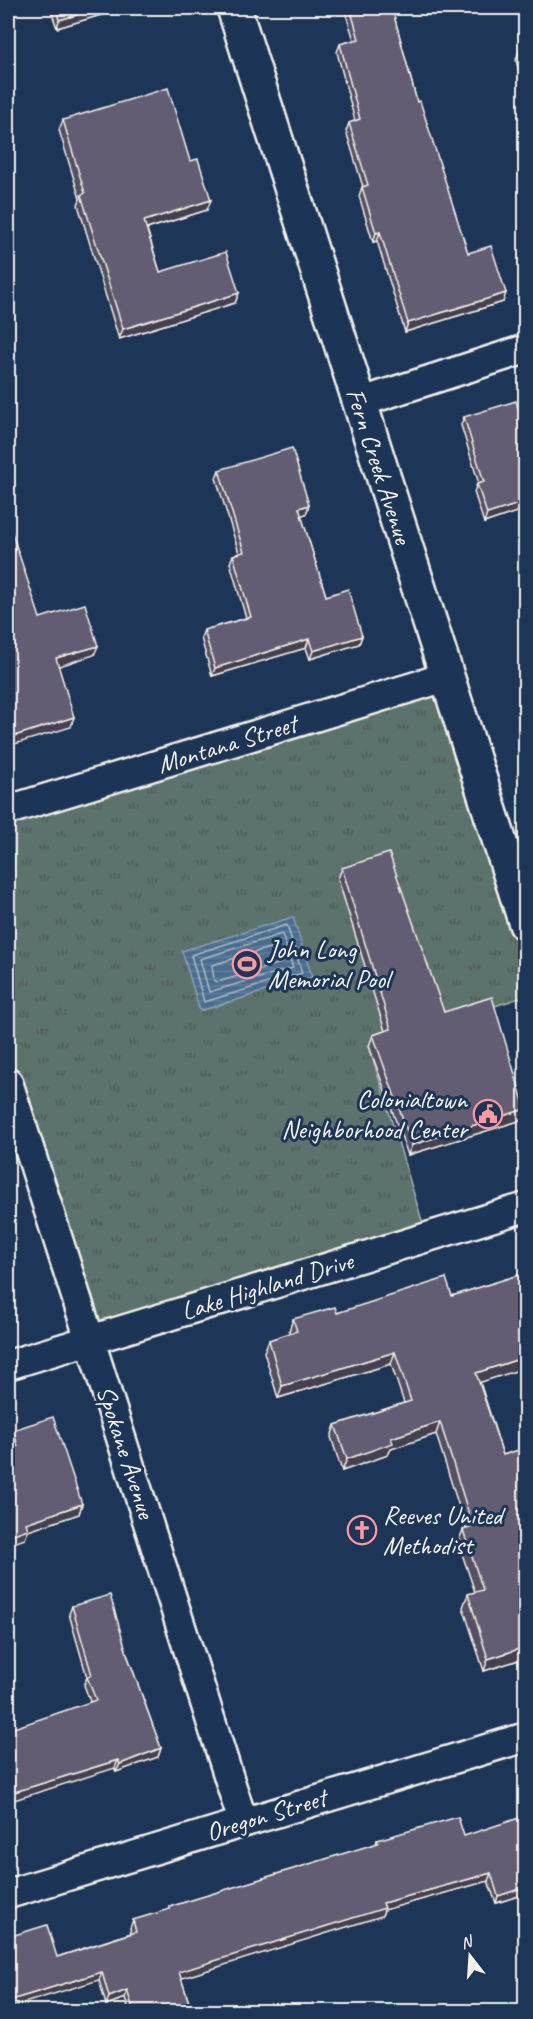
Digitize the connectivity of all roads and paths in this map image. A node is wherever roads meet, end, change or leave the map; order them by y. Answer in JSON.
{"nodes":[{"id":1,"x":234,"y":8,"type":"edge"},
{"id":2,"x":525,"y":349,"type":"edge"},
{"id":3,"x":358,"y":402,"type":"junction"},
{"id":4,"x":446,"y":677,"type":"junction"},
{"id":5,"x":8,"y":810,"type":"edge"},
{"id":6,"x":518,"y":877,"type":"edge"},
{"id":7,"x":525,"y":924,"type":"edge"},
{"id":8,"x":8,"y":1082,"type":"edge"},
{"id":9,"x":525,"y":1207,"type":"edge"},
{"id":10,"x":90,"y":1340,"type":"junction"},
{"id":11,"x":8,"y":1365,"type":"edge"},
{"id":12,"x":525,"y":1737,"type":"edge"},
{"id":13,"x":243,"y":1822,"type":"junction"},
{"id":14,"x":8,"y":1894,"type":"edge"}],
"edges":[{"from":1,"to":3,"type":"street","name":"Fern Creek Avenue"},
{"from":2,"to":3,"type":"street"},
{"from":3,"to":4,"type":"street","name":"Fern Creek Avenue"},
{"from":4,"to":5,"type":"street","name":"Montana Street"},
{"from":4,"to":6,"type":"street","name":"Fern Creek Avenue"},
{"from":6,"to":7,"type":"street","name":"Fern Creek Avenue"},
{"from":8,"to":10,"type":"street","name":"Spokane Avenue"},
{"from":9,"to":10,"type":"street","name":"Lake Highland Drive"},
{"from":10,"to":11,"type":"street","name":"Lake Highland Drive"},
{"from":10,"to":13,"type":"street","name":"Spokane Avenue"},
{"from":12,"to":13,"type":"street","name":"Oregon Street"},
{"from":13,"to":14,"type":"street","name":"Oregon Street"}]}
